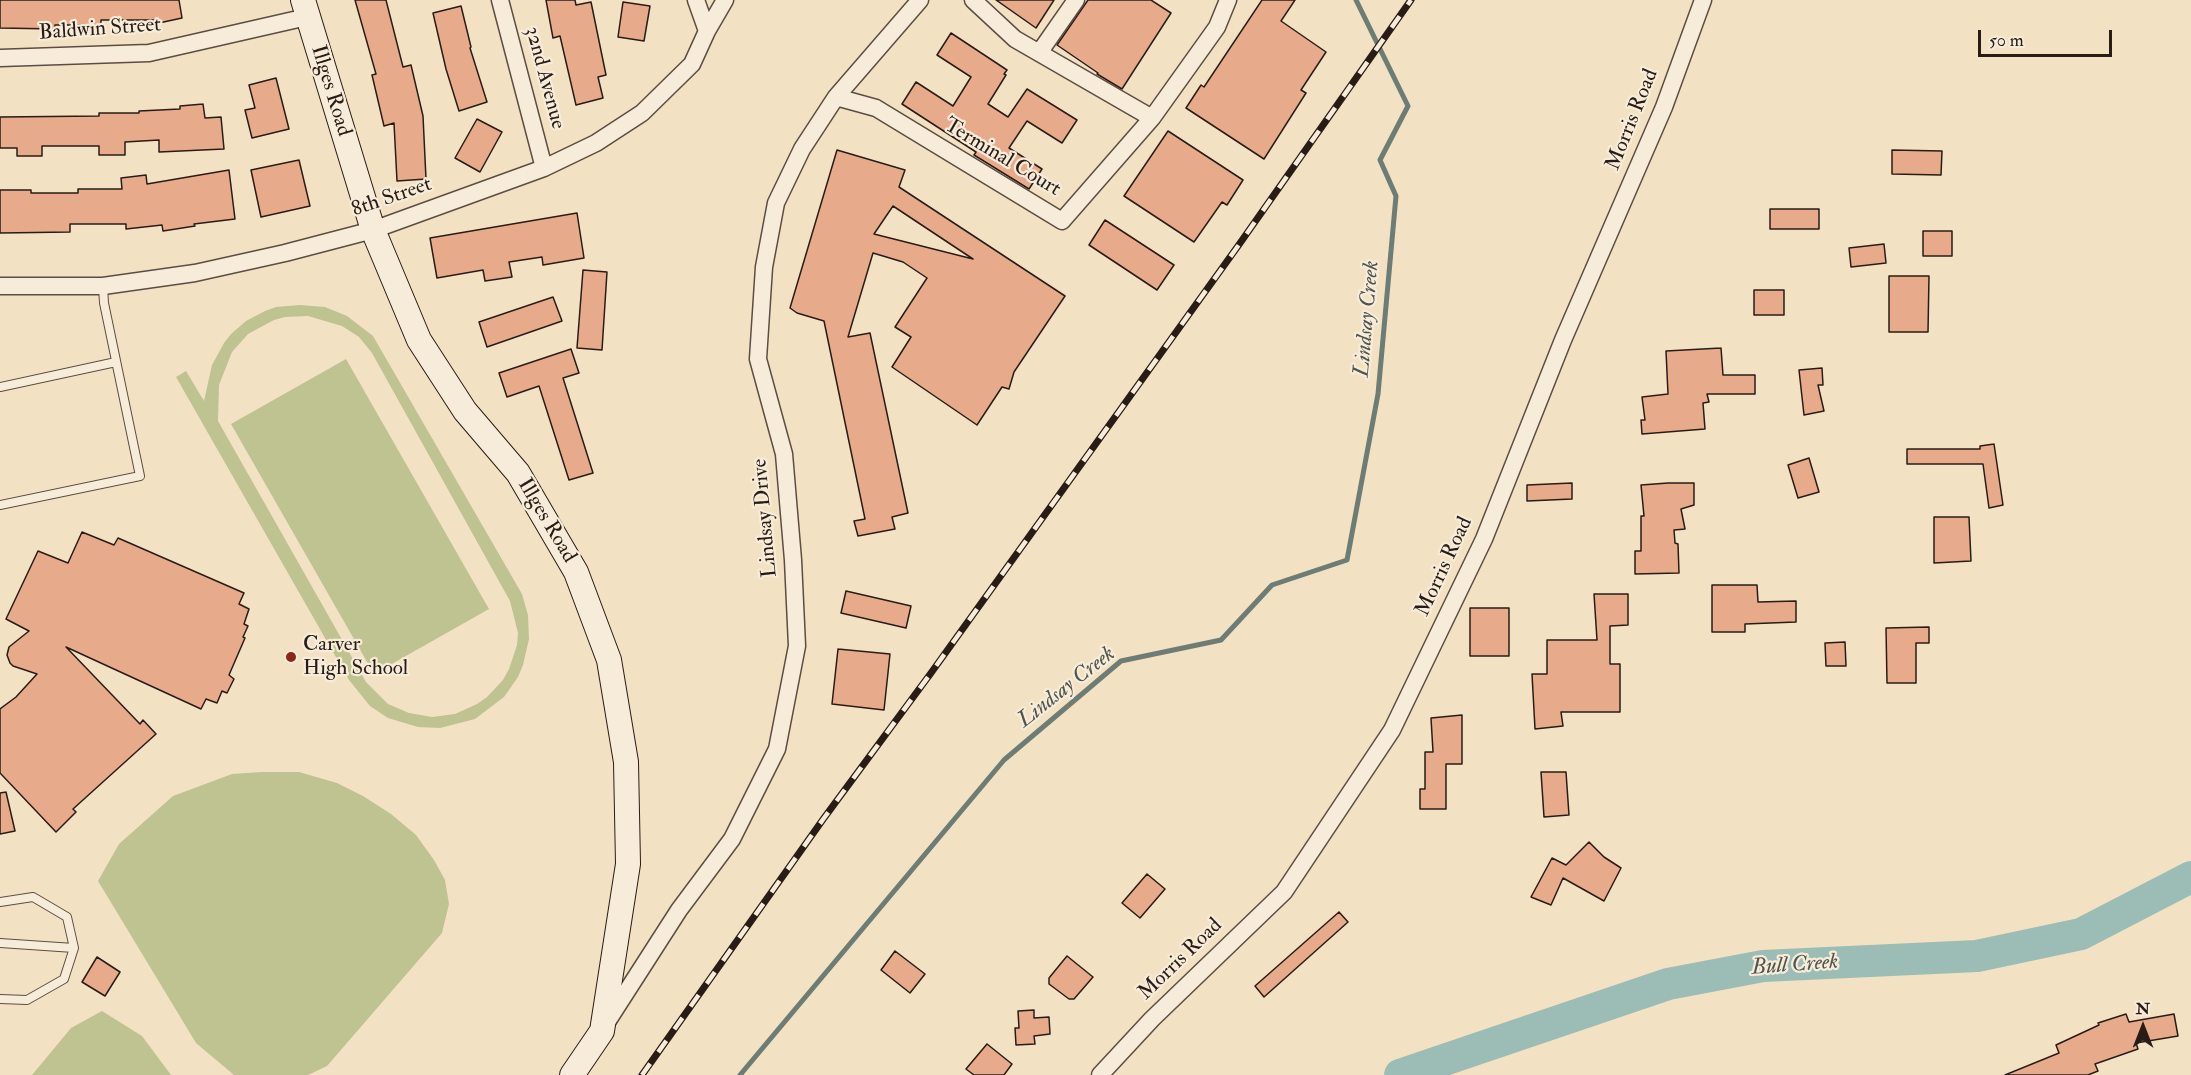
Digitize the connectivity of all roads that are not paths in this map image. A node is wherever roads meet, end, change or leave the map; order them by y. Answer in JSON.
{"nodes":[{"id":1,"x":500,"y":0,"type":"edge"},
{"id":2,"x":696,"y":0,"type":"edge"},
{"id":3,"x":725,"y":0,"type":"edge"},
{"id":4,"x":920,"y":0,"type":"edge"},
{"id":5,"x":973,"y":0,"type":"edge"},
{"id":6,"x":1076,"y":0,"type":"edge"},
{"id":7,"x":1228,"y":0,"type":"edge"},
{"id":8,"x":1703,"y":0,"type":"edge"},
{"id":9,"x":305,"y":8,"type":"edge"},
{"id":10,"x":706,"y":31,"type":"junction"},
{"id":11,"x":1039,"y":53,"type":"junction"},
{"id":12,"x":0,"y":58,"type":"edge"},
{"id":13,"x":836,"y":97,"type":"junction"},
{"id":14,"x":1152,"y":118,"type":"junction"},
{"id":15,"x":544,"y":168,"type":"junction"},
{"id":16,"x":373,"y":230,"type":"junction"},
{"id":17,"x":0,"y":286,"type":"edge"},
{"id":18,"x":103,"y":286,"type":"junction"},
{"id":19,"x":116,"y":362,"type":"junction"},
{"id":20,"x":0,"y":387,"type":"edge"},
{"id":21,"x":0,"y":506,"type":"edge"},
{"id":22,"x":0,"y":902,"type":"edge"},
{"id":23,"x":0,"y":943,"type":"edge"},
{"id":24,"x":74,"y":948,"type":"junction"},
{"id":25,"x":0,"y":999,"type":"edge"},
{"id":26,"x":602,"y":1030,"type":"junction"},
{"id":27,"x":572,"y":1075,"type":"edge"},
{"id":28,"x":1100,"y":1075,"type":"edge"}],
"edges":[{"from":1,"to":15,"type":"street","name":"32nd Avenue"},
{"from":2,"to":10,"type":"street"},
{"from":3,"to":10,"type":"street","name":"8th Street"},
{"from":4,"to":13,"type":"street","name":"Lindsay Drive"},
{"from":5,"to":11,"type":"street"},
{"from":6,"to":11,"type":"street"},
{"from":7,"to":14,"type":"street","name":"Terminal Court"},
{"from":8,"to":28,"type":"street","name":"Morris Road"},
{"from":9,"to":12,"type":"street","name":"Baldwin Street"},
{"from":9,"to":16,"type":"street","name":"Illges Road"},
{"from":10,"to":15,"type":"street","name":"8th Street"},
{"from":11,"to":14,"type":"street"},
{"from":13,"to":14,"type":"street","name":"Terminal Court"},
{"from":13,"to":26,"type":"street","name":"Lindsay Drive"},
{"from":15,"to":16,"type":"street","name":"8th Street"},
{"from":16,"to":18,"type":"street","name":"8th Street"},
{"from":16,"to":26,"type":"street","name":"Illges Road"},
{"from":17,"to":18,"type":"street","name":"8th Street"},
{"from":18,"to":19,"type":"lane"},
{"from":19,"to":20,"type":"lane"},
{"from":19,"to":21,"type":"lane"},
{"from":22,"to":24,"type":"lane"},
{"from":23,"to":24,"type":"lane"},
{"from":24,"to":25,"type":"lane"},
{"from":26,"to":27,"type":"street","name":"Illges Road"}]}
